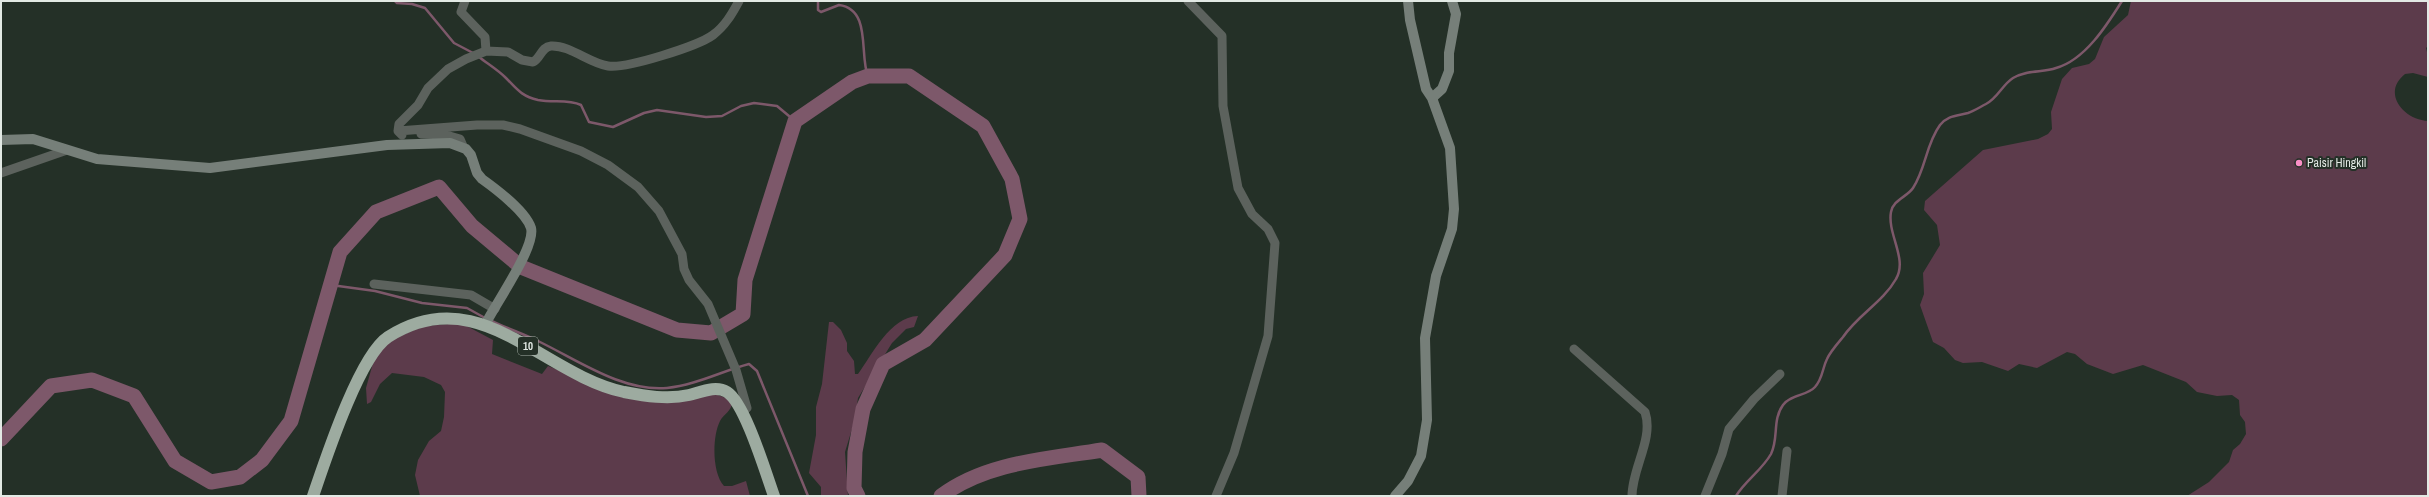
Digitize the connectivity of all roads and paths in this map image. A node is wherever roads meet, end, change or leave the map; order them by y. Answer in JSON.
{"nodes":[{"id":1,"x":465,"y":1,"type":"edge"},
{"id":2,"x":739,"y":1,"type":"edge"},
{"id":3,"x":1188,"y":1,"type":"edge"},
{"id":4,"x":1408,"y":1,"type":"edge"},
{"id":5,"x":1452,"y":1,"type":"edge"},
{"id":6,"x":486,"y":51,"type":"junction"},
{"id":7,"x":1432,"y":98,"type":"junction"},
{"id":8,"x":398,"y":130,"type":"junction"},
{"id":9,"x":1,"y":140,"type":"edge"},
{"id":10,"x":463,"y":146,"type":"junction"},
{"id":11,"x":67,"y":150,"type":"junction"},
{"id":12,"x":1,"y":173,"type":"edge"},
{"id":13,"x":374,"y":284,"type":"dead end"},
{"id":14,"x":489,"y":318,"type":"junction"},
{"id":15,"x":1574,"y":349,"type":"dead end"},
{"id":16,"x":1780,"y":374,"type":"dead end"},
{"id":17,"x":742,"y":412,"type":"junction"},
{"id":18,"x":1787,"y":451,"type":"dead end"},
{"id":19,"x":312,"y":496,"type":"edge"},
{"id":20,"x":774,"y":496,"type":"edge"},
{"id":21,"x":1216,"y":496,"type":"edge"},
{"id":22,"x":1395,"y":496,"type":"edge"},
{"id":23,"x":1632,"y":496,"type":"edge"},
{"id":24,"x":1705,"y":496,"type":"edge"},
{"id":25,"x":1782,"y":496,"type":"edge"}],
"edges":[{"from":1,"to":6,"type":"street"},
{"from":2,"to":6,"type":"street"},
{"from":3,"to":21,"type":"street"},
{"from":4,"to":7,"type":"street"},
{"from":5,"to":7,"type":"street"},
{"from":6,"to":8,"type":"street"},
{"from":7,"to":22,"type":"street"},
{"from":8,"to":10,"type":"street"},
{"from":8,"to":17,"type":"street"},
{"from":9,"to":11,"type":"street"},
{"from":10,"to":11,"type":"street"},
{"from":10,"to":14,"type":"street"},
{"from":11,"to":12,"type":"street"},
{"from":13,"to":14,"type":"street"},
{"from":14,"to":17,"type":"highway","number":"10"},
{"from":14,"to":19,"type":"highway","number":"10"},
{"from":15,"to":23,"type":"street"},
{"from":16,"to":24,"type":"street"},
{"from":17,"to":20,"type":"highway","number":"10"},
{"from":18,"to":25,"type":"street"}]}
